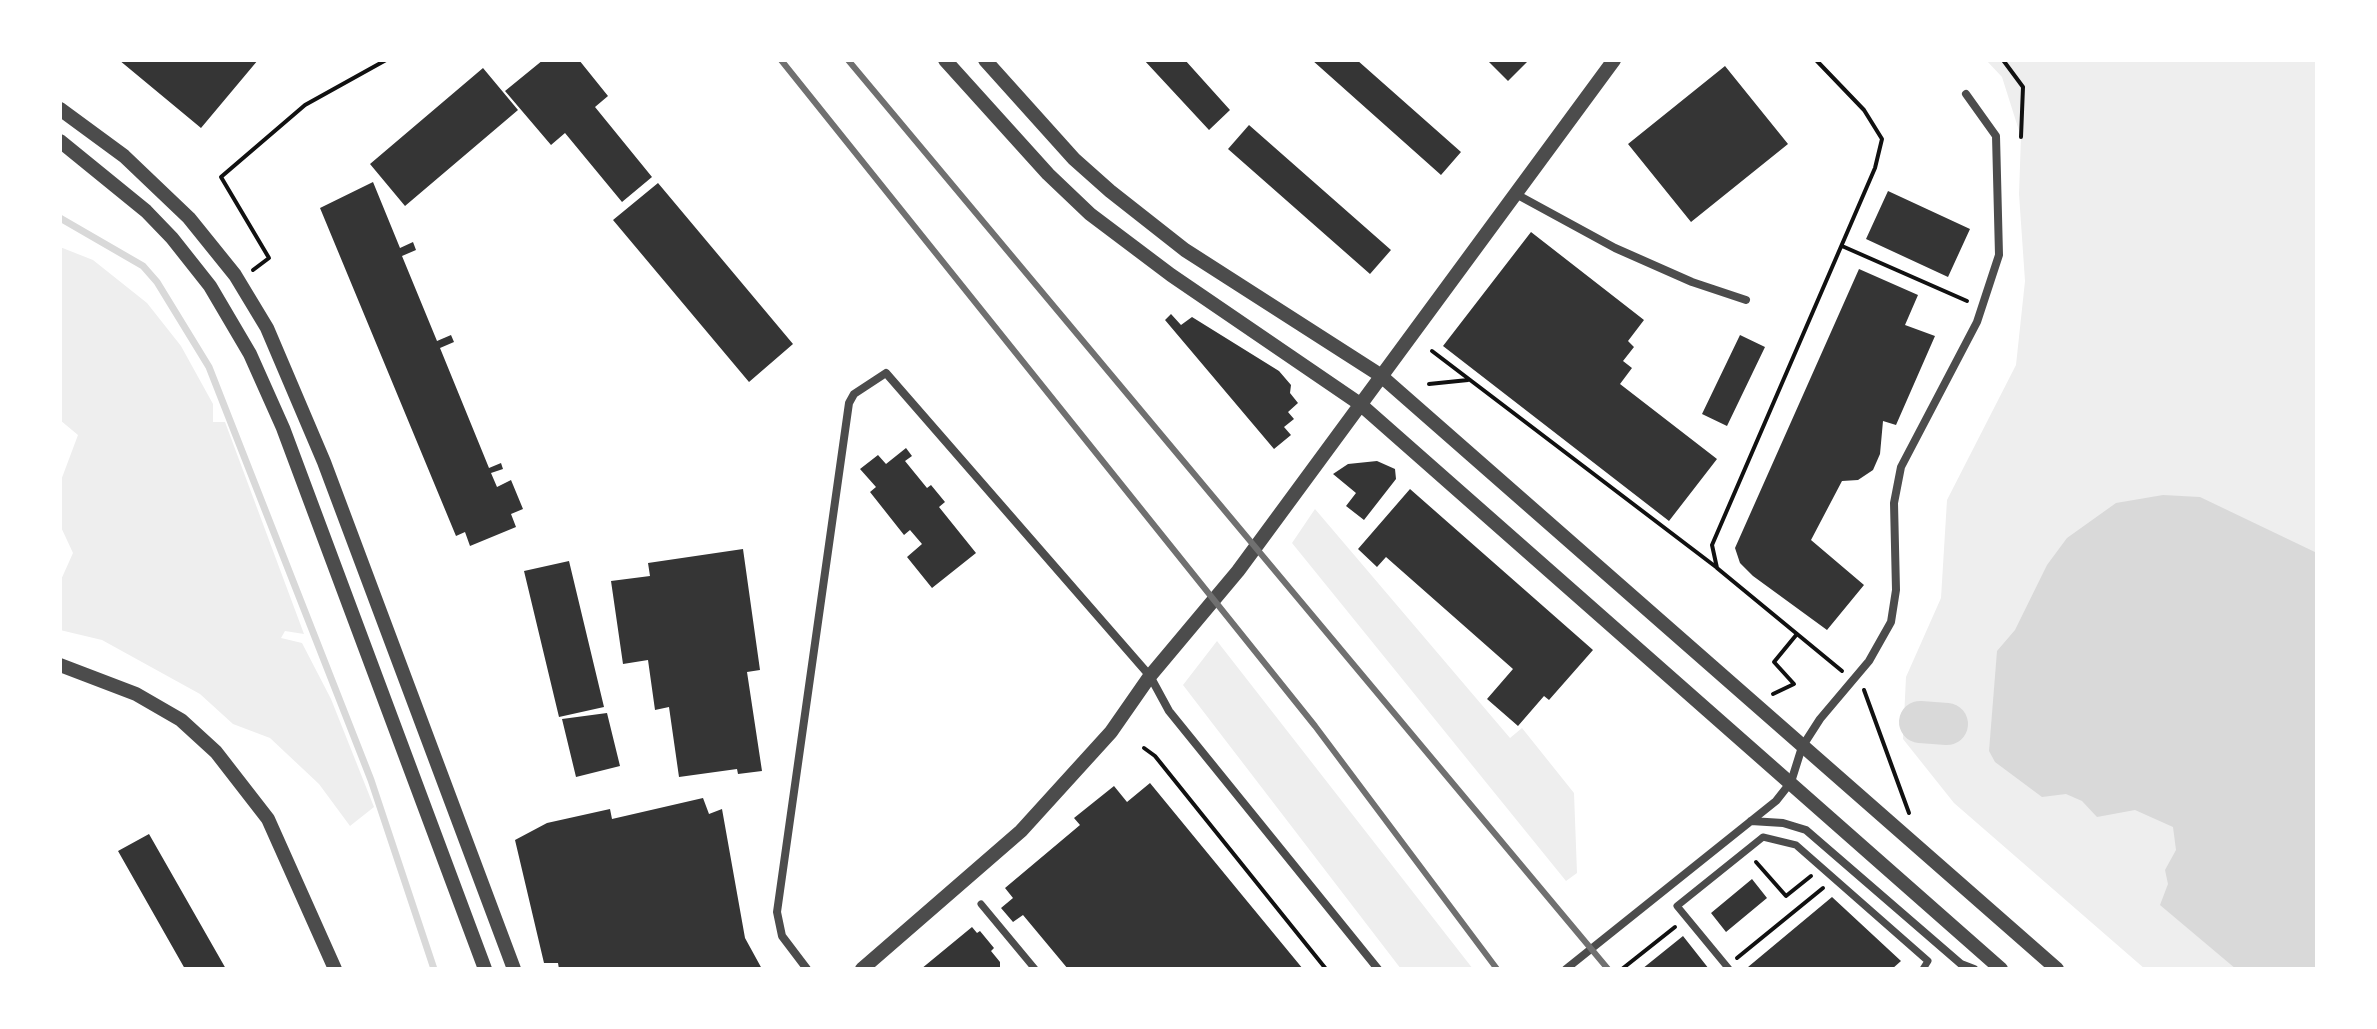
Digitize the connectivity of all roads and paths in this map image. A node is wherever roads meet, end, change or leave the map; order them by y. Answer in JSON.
{"nodes":[{"id":1,"x":386,"y":60,"type":"edge"},
{"id":2,"x":945,"y":60,"type":"edge"},
{"id":3,"x":985,"y":60,"type":"edge"},
{"id":4,"x":1614,"y":60,"type":"edge"},
{"id":5,"x":1816,"y":60,"type":"edge"},
{"id":6,"x":2003,"y":60,"type":"edge"},
{"id":7,"x":1966,"y":94,"type":"dead end"},
{"id":8,"x":60,"y":109,"type":"edge"},
{"id":9,"x":2021,"y":137,"type":"dead end"},
{"id":10,"x":60,"y":141,"type":"edge"},
{"id":11,"x":1513,"y":193,"type":"junction"},
{"id":12,"x":1842,"y":246,"type":"junction"},
{"id":13,"x":253,"y":270,"type":"dead end"},
{"id":14,"x":1746,"y":300,"type":"dead end"},
{"id":15,"x":1967,"y":301,"type":"dead end"},
{"id":16,"x":1432,"y":351,"type":"dead end"},
{"id":17,"x":1380,"y":375,"type":"junction"},
{"id":18,"x":1468,"y":380,"type":"junction"},
{"id":19,"x":1429,"y":384,"type":"dead end"},
{"id":20,"x":1360,"y":404,"type":"junction"},
{"id":21,"x":1717,"y":568,"type":"junction"},
{"id":22,"x":1797,"y":634,"type":"junction"},
{"id":23,"x":1807,"y":641,"type":"dead end"},
{"id":24,"x":60,"y":665,"type":"edge"},
{"id":25,"x":1150,"y":676,"type":"junction"},
{"id":26,"x":1773,"y":694,"type":"dead end"},
{"id":27,"x":1802,"y":747,"type":"junction"},
{"id":28,"x":1144,"y":748,"type":"dead end"},
{"id":29,"x":1791,"y":782,"type":"junction"},
{"id":30,"x":1751,"y":821,"type":"junction"},
{"id":31,"x":1756,"y":862,"type":"dead end"},
{"id":32,"x":1815,"y":872,"type":"dead end"},
{"id":33,"x":981,"y":904,"type":"dead end"},
{"id":34,"x":1634,"y":959,"type":"dead end"},
{"id":35,"x":1724,"y":967,"type":"edge"},
{"id":36,"x":335,"y":969,"type":"edge"},
{"id":37,"x":485,"y":969,"type":"edge"},
{"id":38,"x":514,"y":969,"type":"edge"},
{"id":39,"x":807,"y":969,"type":"edge"},
{"id":40,"x":862,"y":969,"type":"edge"},
{"id":41,"x":1035,"y":969,"type":"edge"},
{"id":42,"x":1326,"y":969,"type":"edge"},
{"id":43,"x":1378,"y":969,"type":"edge"},
{"id":44,"x":1566,"y":969,"type":"edge"},
{"id":45,"x":1622,"y":969,"type":"edge"},
{"id":46,"x":1923,"y":969,"type":"edge"},
{"id":47,"x":1974,"y":969,"type":"edge"},
{"id":48,"x":2001,"y":969,"type":"edge"},
{"id":49,"x":2057,"y":969,"type":"edge"}],
"edges":[{"from":1,"to":13,"type":"path"},
{"from":2,"to":20,"type":"street"},
{"from":3,"to":17,"type":"street"},
{"from":4,"to":11,"type":"street"},
{"from":5,"to":12,"type":"path"},
{"from":6,"to":9,"type":"path"},
{"from":7,"to":27,"type":"street"},
{"from":8,"to":38,"type":"street"},
{"from":10,"to":37,"type":"street"},
{"from":11,"to":14,"type":"street"},
{"from":11,"to":17,"type":"street"},
{"from":12,"to":15,"type":"path"},
{"from":12,"to":21,"type":"path"},
{"from":16,"to":18,"type":"path"},
{"from":17,"to":20,"type":"street"},
{"from":17,"to":27,"type":"street"},
{"from":18,"to":19,"type":"path"},
{"from":18,"to":21,"type":"path"},
{"from":20,"to":25,"type":"street"},
{"from":20,"to":29,"type":"street"},
{"from":21,"to":22,"type":"path"},
{"from":22,"to":23,"type":"path"},
{"from":22,"to":26,"type":"path"},
{"from":24,"to":36,"type":"street"},
{"from":25,"to":39,"type":"street"},
{"from":25,"to":40,"type":"street"},
{"from":25,"to":43,"type":"street"},
{"from":27,"to":29,"type":"street"},
{"from":27,"to":49,"type":"street"},
{"from":28,"to":42,"type":"path"},
{"from":29,"to":30,"type":"street"},
{"from":29,"to":48,"type":"street"},
{"from":30,"to":44,"type":"street"},
{"from":30,"to":47,"type":"street"},
{"from":31,"to":32,"type":"path"},
{"from":33,"to":41,"type":"street"},
{"from":34,"to":45,"type":"path"},
{"from":35,"to":46,"type":"street"}]}
